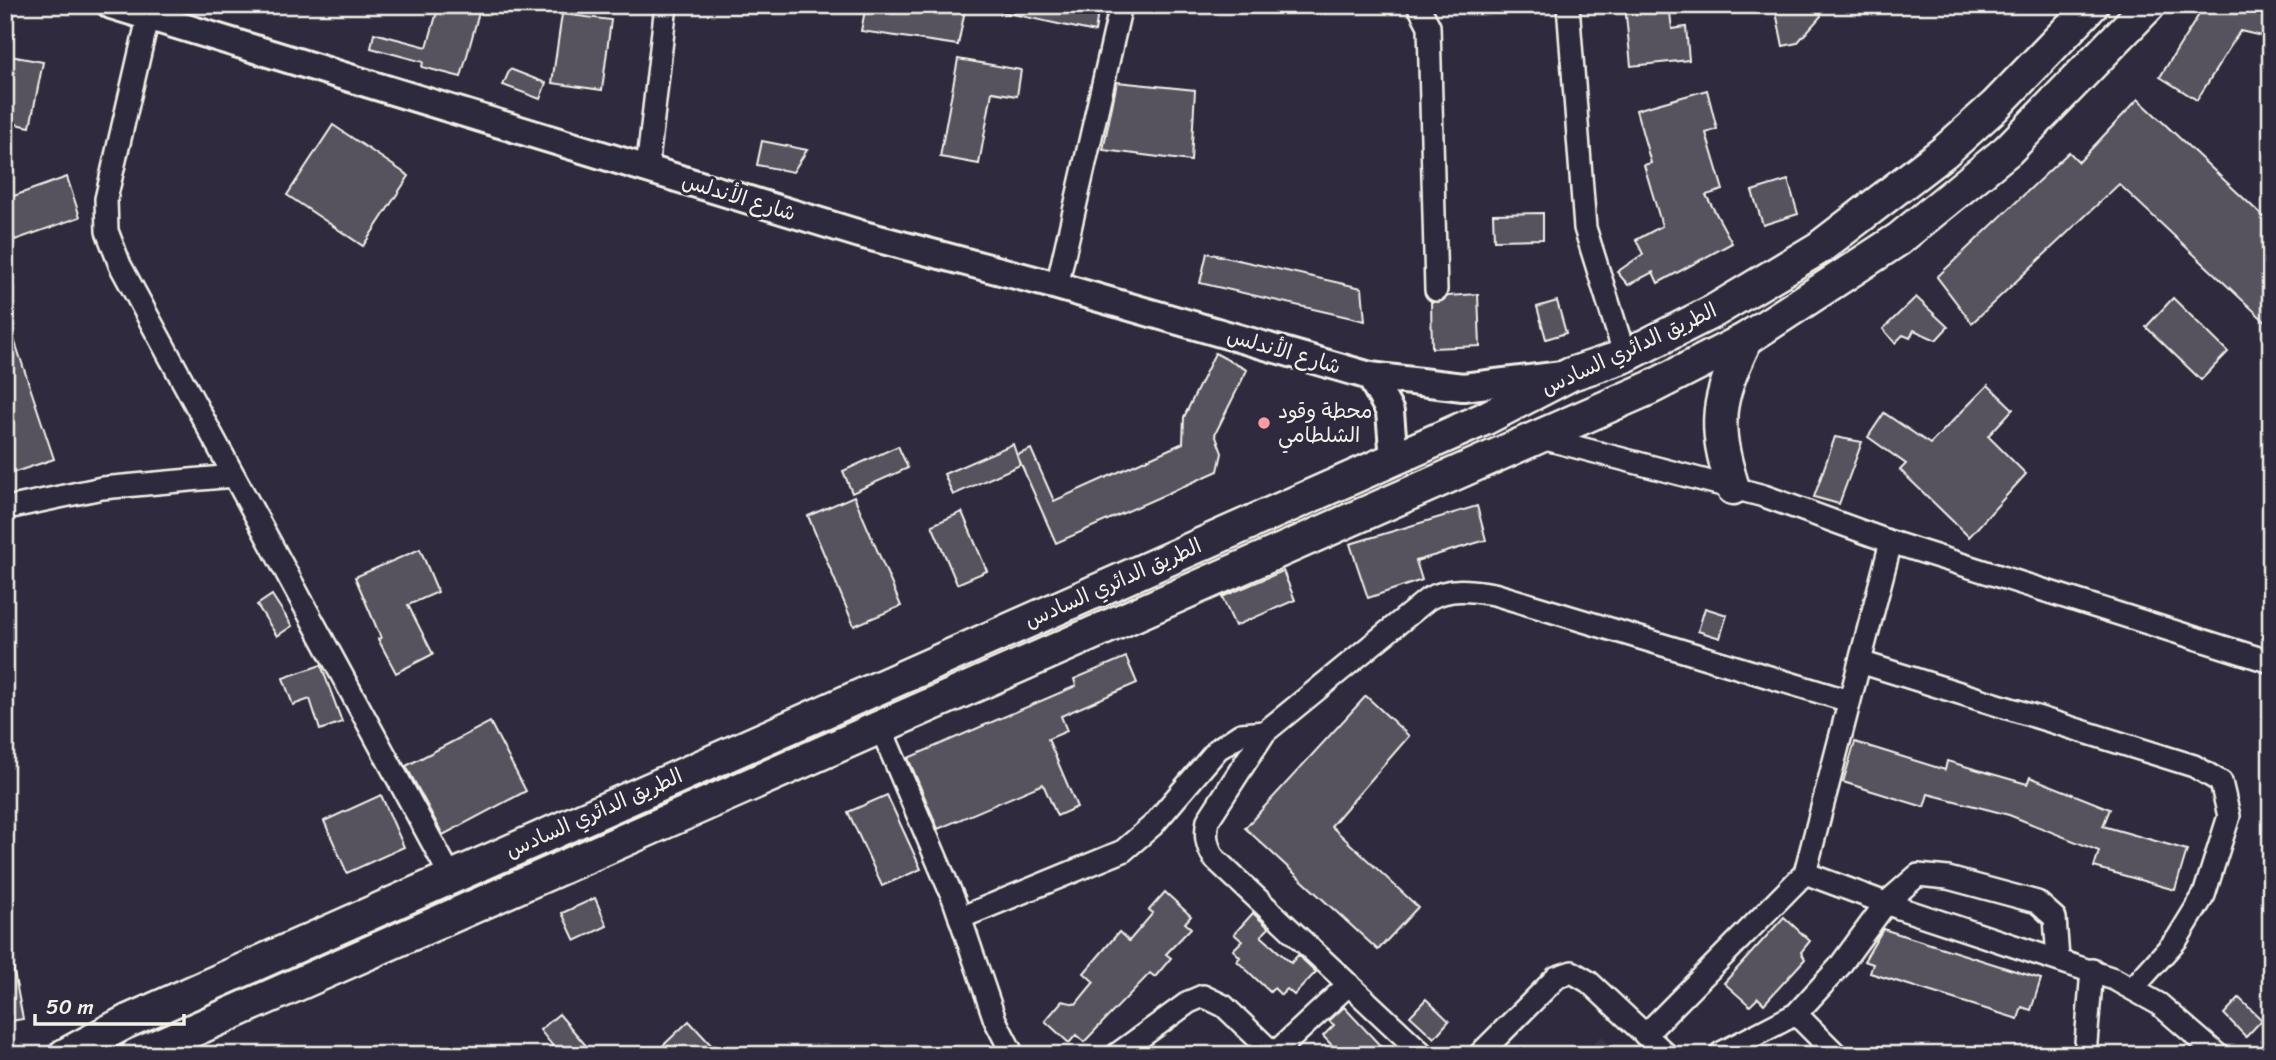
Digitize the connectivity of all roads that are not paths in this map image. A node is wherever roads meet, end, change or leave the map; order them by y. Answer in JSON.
{"nodes":[{"id":1,"x":111,"y":5,"type":"edge"},
{"id":2,"x":666,"y":5,"type":"edge"},
{"id":3,"x":1121,"y":5,"type":"edge"},
{"id":4,"x":1418,"y":5,"type":"edge"},
{"id":5,"x":1568,"y":5,"type":"edge"},
{"id":6,"x":2092,"y":5,"type":"edge"},
{"id":7,"x":2149,"y":5,"type":"edge"},
{"id":8,"x":150,"y":11,"type":"edge"},
{"id":9,"x":647,"y":170,"type":"junction"},
{"id":10,"x":1056,"y":286,"type":"junction"},
{"id":11,"x":1436,"y":290,"type":"dead end"},
{"id":12,"x":1746,"y":339,"type":"junction"},
{"id":13,"x":1625,"y":356,"type":"junction"},
{"id":14,"x":1571,"y":374,"type":"junction"},
{"id":15,"x":1370,"y":376,"type":"junction"},
{"id":16,"x":1538,"y":437,"type":"junction"},
{"id":17,"x":1394,"y":458,"type":"junction"},
{"id":18,"x":234,"y":475,"type":"junction"},
{"id":19,"x":1733,"y":488,"type":"junction"},
{"id":20,"x":12,"y":507,"type":"dead end"},
{"id":21,"x":1891,"y":542,"type":"junction"},
{"id":22,"x":1860,"y":662,"type":"junction"},
{"id":23,"x":2271,"y":662,"type":"edge"},
{"id":24,"x":1849,"y":701,"type":"junction"},
{"id":25,"x":880,"y":726,"type":"junction"},
{"id":26,"x":1265,"y":732,"type":"junction"},
{"id":27,"x":1805,"y":873,"type":"junction"},
{"id":28,"x":451,"y":877,"type":"junction"},
{"id":29,"x":397,"y":901,"type":"junction"},
{"id":30,"x":1886,"y":903,"type":"junction"},
{"id":31,"x":960,"y":918,"type":"junction"},
{"id":32,"x":410,"y":933,"type":"junction"},
{"id":33,"x":2058,"y":959,"type":"junction"},
{"id":34,"x":2092,"y":970,"type":"junction"},
{"id":35,"x":1349,"y":984,"type":"junction"},
{"id":36,"x":2133,"y":988,"type":"junction"},
{"id":37,"x":1796,"y":1014,"type":"junction"},
{"id":38,"x":1645,"y":1035,"type":"junction"},
{"id":39,"x":1721,"y":1053,"type":"edge"},
{"id":40,"x":1275,"y":1054,"type":"edge"},
{"id":41,"x":65,"y":1055,"type":"edge"},
{"id":42,"x":137,"y":1055,"type":"edge"},
{"id":43,"x":1013,"y":1055,"type":"edge"},
{"id":44,"x":1116,"y":1055,"type":"edge"},
{"id":45,"x":1424,"y":1055,"type":"edge"},
{"id":46,"x":1479,"y":1055,"type":"edge"},
{"id":47,"x":1667,"y":1055,"type":"edge"},
{"id":48,"x":1837,"y":1055,"type":"edge"},
{"id":49,"x":2085,"y":1055,"type":"edge"},
{"id":50,"x":2218,"y":1055,"type":"edge"}],
"edges":[{"from":1,"to":8,"type":"main road","name":"شارع الأندلس"},
{"from":2,"to":9,"type":"street"},
{"from":3,"to":10,"type":"street"},
{"from":4,"to":11,"type":"street"},
{"from":5,"to":13,"type":"street"},
{"from":6,"to":13,"type":"highway","name":"الطريق الدائري السادس"},
{"from":7,"to":12,"type":"highway","name":"الطريق الدائري السادس"},
{"from":8,"to":9,"type":"main road","name":"شارع الأندلس"},
{"from":8,"to":18,"type":"street"},
{"from":9,"to":10,"type":"main road","name":"شارع الأندلس"},
{"from":10,"to":15,"type":"main road","name":"شارع الأندلس"},
{"from":12,"to":16,"type":"highway","name":"الطريق الدائري السادس"},
{"from":12,"to":19,"type":"highway"},
{"from":13,"to":14,"type":"highway","name":"الطريق الدائري السادس"},
{"from":14,"to":15,"type":"main road","name":"شارع الأندلس"},
{"from":14,"to":17,"type":"highway","name":"الطريق الدائري السادس"},
{"from":15,"to":17,"type":"main road","name":"شارع الأندلس"},
{"from":16,"to":19,"type":"street"},
{"from":16,"to":25,"type":"highway","name":"الطريق الدائري السادس"},
{"from":17,"to":28,"type":"highway","name":"الطريق الدائري السادس"},
{"from":18,"to":20,"type":"street"},
{"from":18,"to":28,"type":"street"},
{"from":19,"to":21,"type":"street"},
{"from":21,"to":22,"type":"street"},
{"from":21,"to":23,"type":"street"},
{"from":22,"to":24,"type":"street"},
{"from":22,"to":36,"type":"street"},
{"from":24,"to":26,"type":"street"},
{"from":24,"to":27,"type":"street"},
{"from":25,"to":31,"type":"street"},
{"from":25,"to":32,"type":"highway","name":"الطريق الدائري السادس"},
{"from":26,"to":31,"type":"street"},
{"from":26,"to":35,"type":"street"},
{"from":27,"to":30,"type":"street"},
{"from":27,"to":38,"type":"street"},
{"from":28,"to":29,"type":"highway","name":"الطريق الدائري السادس"},
{"from":29,"to":32,"type":"highway"},
{"from":29,"to":41,"type":"highway","name":"الطريق الدائري السادس"},
{"from":30,"to":33,"type":"street"},
{"from":30,"to":33,"type":"street"},
{"from":30,"to":37,"type":"street"},
{"from":31,"to":43,"type":"street"},
{"from":32,"to":42,"type":"highway","name":"الطريق الدائري السادس"},
{"from":33,"to":34,"type":"street"},
{"from":34,"to":36,"type":"street"},
{"from":34,"to":49,"type":"street"},
{"from":35,"to":40,"type":"street"},
{"from":35,"to":45,"type":"street"},
{"from":36,"to":50,"type":"street"},
{"from":37,"to":39,"type":"street"},
{"from":37,"to":48,"type":"street"},
{"from":38,"to":46,"type":"street"},
{"from":38,"to":47,"type":"street"},
{"from":40,"to":44,"type":"street"}]}
